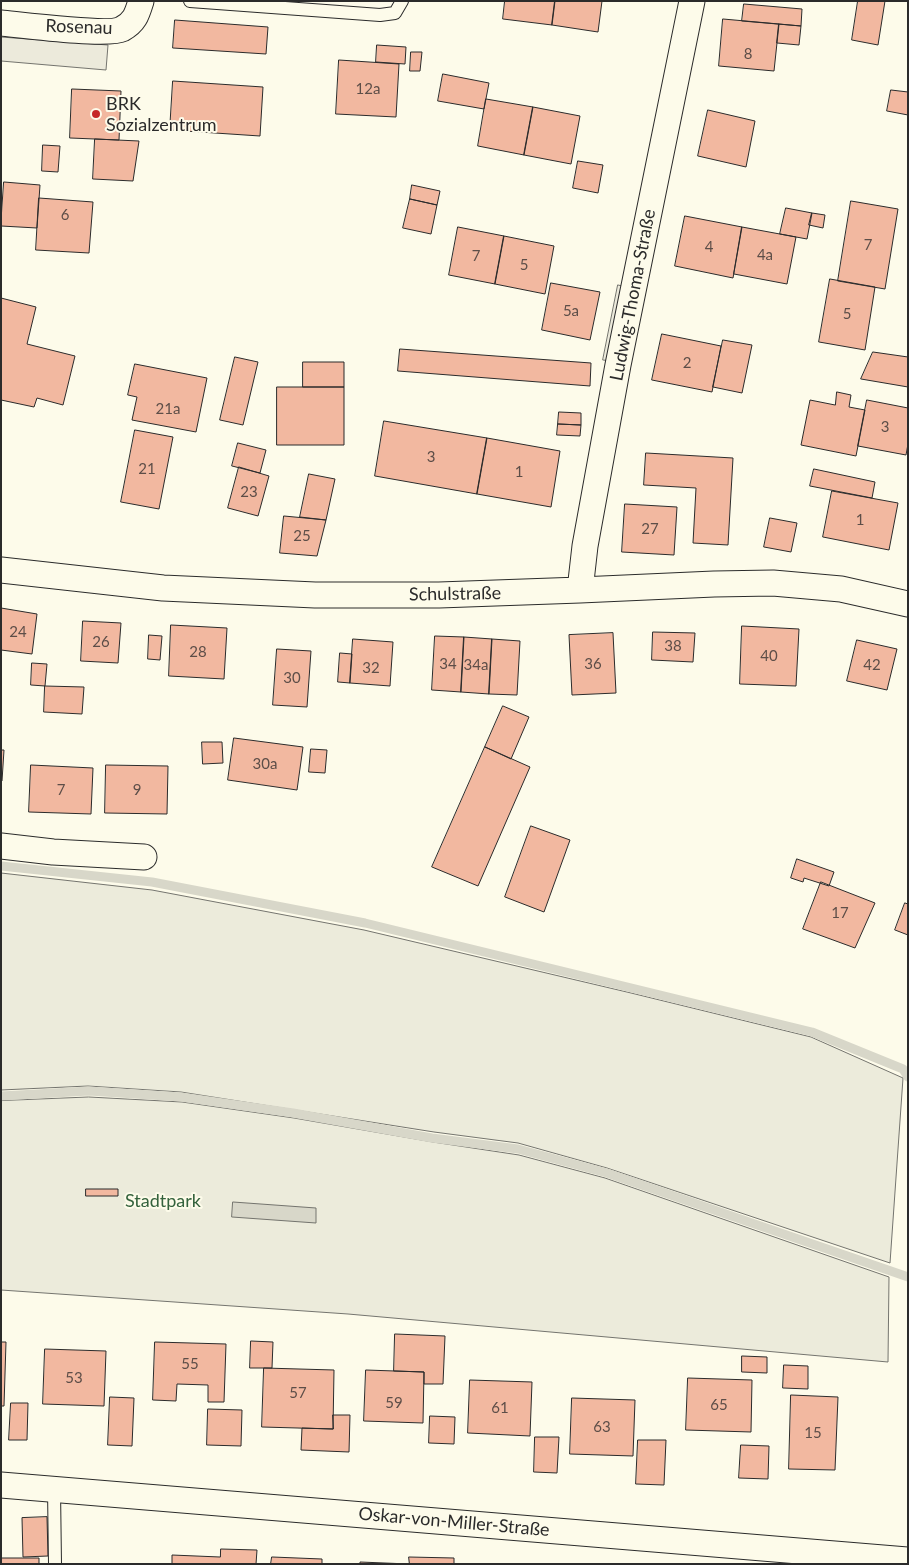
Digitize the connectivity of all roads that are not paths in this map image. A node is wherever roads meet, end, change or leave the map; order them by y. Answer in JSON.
{"nodes":[{"id":1,"x":141,"y":1,"type":"edge"},
{"id":2,"x":190,"y":1,"type":"edge"},
{"id":3,"x":402,"y":1,"type":"edge"},
{"id":4,"x":692,"y":1,"type":"edge"},
{"id":5,"x":1,"y":23,"type":"edge"},
{"id":6,"x":1,"y":570,"type":"edge"},
{"id":7,"x":580,"y":590,"type":"junction"},
{"id":8,"x":908,"y":604,"type":"edge"},
{"id":9,"x":1,"y":846,"type":"edge"},
{"id":10,"x":144,"y":857,"type":"dead end"},
{"id":11,"x":1,"y":1484,"type":"edge"},
{"id":12,"x":54,"y":1489,"type":"junction"},
{"id":13,"x":907,"y":1557,"type":"edge"},
{"id":14,"x":55,"y":1564,"type":"edge"}],
"edges":[{"from":1,"to":5,"type":"street","name":"Rosenau"},
{"from":2,"to":3,"type":"lane"},
{"from":4,"to":7,"type":"street","name":"Ludwig-Thoma-Straße"},
{"from":6,"to":7,"type":"street","name":"Schulstraße"},
{"from":7,"to":8,"type":"street","name":"Schulstraße"},
{"from":9,"to":10,"type":"street"},
{"from":11,"to":12,"type":"street","name":"Oskar-von-Miller-Straße"},
{"from":12,"to":13,"type":"street","name":"Oskar-von-Miller-Straße"},
{"from":12,"to":14,"type":"lane"}]}
